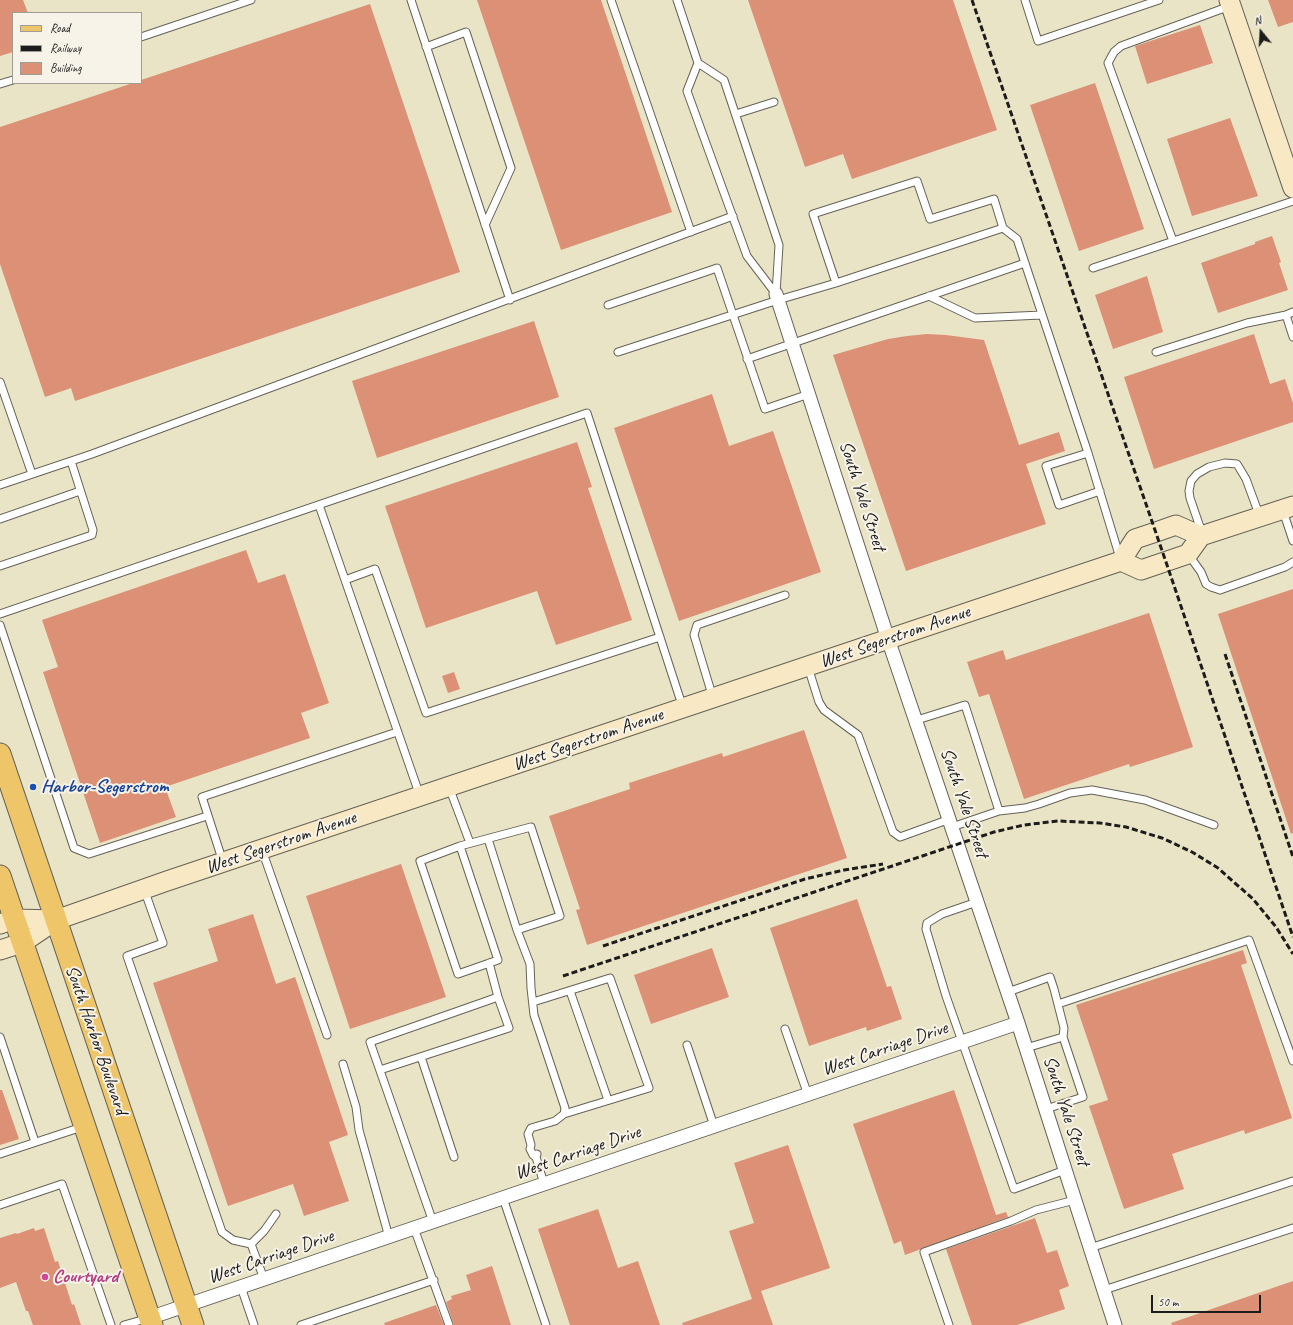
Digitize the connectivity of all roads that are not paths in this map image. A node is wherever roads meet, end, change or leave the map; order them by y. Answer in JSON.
{"nodes":[{"id":1,"x":251,"y":0,"type":"edge"},
{"id":2,"x":411,"y":0,"type":"edge"},
{"id":3,"x":611,"y":0,"type":"edge"},
{"id":4,"x":677,"y":0,"type":"edge"},
{"id":5,"x":1025,"y":0,"type":"edge"},
{"id":6,"x":1159,"y":0,"type":"edge"},
{"id":7,"x":1230,"y":3,"type":"edge"},
{"id":8,"x":142,"y":37,"type":"edge"},
{"id":9,"x":426,"y":47,"type":"junction"},
{"id":10,"x":698,"y":63,"type":"junction"},
{"id":11,"x":12,"y":80,"type":"edge"},
{"id":12,"x":0,"y":84,"type":"edge"},
{"id":13,"x":774,"y":102,"type":"dead end"},
{"id":14,"x":736,"y":114,"type":"junction"},
{"id":15,"x":1291,"y":178,"type":"edge"},
{"id":16,"x":1293,"y":201,"type":"edge"},
{"id":17,"x":733,"y":216,"type":"junction"},
{"id":18,"x":485,"y":225,"type":"junction"},
{"id":19,"x":1004,"y":228,"type":"junction"},
{"id":20,"x":691,"y":232,"type":"junction"},
{"id":21,"x":1173,"y":241,"type":"junction"},
{"id":22,"x":1025,"y":263,"type":"junction"},
{"id":23,"x":1093,"y":268,"type":"dead end"},
{"id":24,"x":836,"y":283,"type":"junction"},
{"id":25,"x":929,"y":296,"type":"junction"},
{"id":26,"x":777,"y":297,"type":"junction"},
{"id":27,"x":510,"y":300,"type":"junction"},
{"id":28,"x":608,"y":305,"type":"dead end"},
{"id":29,"x":1289,"y":313,"type":"edge"},
{"id":30,"x":733,"y":315,"type":"junction"},
{"id":31,"x":1042,"y":315,"type":"junction"},
{"id":32,"x":1293,"y":338,"type":"edge"},
{"id":33,"x":792,"y":344,"type":"junction"},
{"id":34,"x":618,"y":352,"type":"dead end"},
{"id":35,"x":1156,"y":352,"type":"dead end"},
{"id":36,"x":747,"y":359,"type":"junction"},
{"id":37,"x":0,"y":382,"type":"edge"},
{"id":38,"x":809,"y":394,"type":"junction"},
{"id":39,"x":1088,"y":453,"type":"junction"},
{"id":40,"x":70,"y":461,"type":"junction"},
{"id":41,"x":32,"y":474,"type":"junction"},
{"id":42,"x":0,"y":485,"type":"edge"},
{"id":43,"x":80,"y":491,"type":"junction"},
{"id":44,"x":1100,"y":491,"type":"junction"},
{"id":45,"x":319,"y":505,"type":"junction"},
{"id":46,"x":1288,"y":508,"type":"edge"},
{"id":47,"x":1260,"y":517,"type":"junction"},
{"id":48,"x":0,"y":519,"type":"edge"},
{"id":49,"x":1202,"y":536,"type":"junction"},
{"id":50,"x":1293,"y":541,"type":"edge"},
{"id":51,"x":1188,"y":554,"type":"junction"},
{"id":52,"x":1121,"y":561,"type":"junction"},
{"id":53,"x":1293,"y":562,"type":"edge"},
{"id":54,"x":0,"y":566,"type":"edge"},
{"id":55,"x":345,"y":580,"type":"junction"},
{"id":56,"x":785,"y":595,"type":"dead end"},
{"id":57,"x":0,"y":614,"type":"edge"},
{"id":58,"x":0,"y":625,"type":"edge"},
{"id":59,"x":660,"y":637,"type":"junction"},
{"id":60,"x":888,"y":639,"type":"junction"},
{"id":61,"x":808,"y":666,"type":"junction"},
{"id":62,"x":713,"y":698,"type":"junction"},
{"id":63,"x":683,"y":708,"type":"junction"},
{"id":64,"x":916,"y":720,"type":"junction"},
{"id":65,"x":397,"y":732,"type":"junction"},
{"id":66,"x":0,"y":754,"type":"edge"},
{"id":67,"x":449,"y":787,"type":"junction"},
{"id":68,"x":420,"y":796,"type":"junction"},
{"id":69,"x":999,"y":811,"type":"junction"},
{"id":70,"x":207,"y":816,"type":"junction"},
{"id":71,"x":951,"y":823,"type":"junction"},
{"id":72,"x":1214,"y":825,"type":"dead end"},
{"id":73,"x":488,"y":839,"type":"junction"},
{"id":74,"x":470,"y":843,"type":"junction"},
{"id":75,"x":460,"y":846,"type":"junction"},
{"id":76,"x":262,"y":849,"type":"junction"},
{"id":77,"x":224,"y":862,"type":"junction"},
{"id":78,"x":0,"y":876,"type":"edge"},
{"id":79,"x":144,"y":889,"type":"junction"},
{"id":80,"x":977,"y":902,"type":"junction"},
{"id":81,"x":56,"y":920,"type":"junction"},
{"id":82,"x":7,"y":921,"type":"edge"},
{"id":83,"x":517,"y":930,"type":"junction"},
{"id":84,"x":22,"y":943,"type":"junction"},
{"id":85,"x":0,"y":950,"type":"edge"},
{"id":86,"x":489,"y":963,"type":"junction"},
{"id":87,"x":570,"y":991,"type":"junction"},
{"id":88,"x":1008,"y":992,"type":"junction"},
{"id":89,"x":498,"y":997,"type":"junction"},
{"id":90,"x":533,"y":1002,"type":"junction"},
{"id":91,"x":1058,"y":1004,"type":"junction"},
{"id":92,"x":1018,"y":1024,"type":"junction"},
{"id":93,"x":785,"y":1029,"type":"dead end"},
{"id":94,"x":327,"y":1036,"type":"dead end"},
{"id":95,"x":0,"y":1037,"type":"edge"},
{"id":96,"x":1063,"y":1037,"type":"junction"},
{"id":97,"x":962,"y":1042,"type":"junction"},
{"id":98,"x":687,"y":1045,"type":"dead end"},
{"id":99,"x":1026,"y":1048,"type":"junction"},
{"id":100,"x":421,"y":1057,"type":"junction"},
{"id":101,"x":1293,"y":1062,"type":"edge"},
{"id":102,"x":343,"y":1064,"type":"dead end"},
{"id":103,"x":380,"y":1070,"type":"junction"},
{"id":104,"x":808,"y":1095,"type":"junction"},
{"id":105,"x":608,"y":1100,"type":"junction"},
{"id":106,"x":1046,"y":1109,"type":"junction"},
{"id":107,"x":564,"y":1114,"type":"junction"},
{"id":108,"x":84,"y":1126,"type":"junction"},
{"id":109,"x":714,"y":1126,"type":"junction"},
{"id":110,"x":35,"y":1142,"type":"junction"},
{"id":111,"x":0,"y":1154,"type":"edge"},
{"id":112,"x":454,"y":1157,"type":"dead end"},
{"id":113,"x":1065,"y":1170,"type":"junction"},
{"id":114,"x":1293,"y":1181,"type":"edge"},
{"id":115,"x":544,"y":1184,"type":"junction"},
{"id":116,"x":503,"y":1198,"type":"junction"},
{"id":117,"x":1075,"y":1200,"type":"junction"},
{"id":118,"x":0,"y":1205,"type":"edge"},
{"id":119,"x":276,"y":1214,"type":"dead end"},
{"id":120,"x":433,"y":1222,"type":"junction"},
{"id":121,"x":414,"y":1228,"type":"junction"},
{"id":122,"x":1293,"y":1228,"type":"edge"},
{"id":123,"x":389,"y":1237,"type":"junction"},
{"id":124,"x":251,"y":1244,"type":"junction"},
{"id":125,"x":1090,"y":1248,"type":"junction"},
{"id":126,"x":264,"y":1279,"type":"junction"},
{"id":127,"x":434,"y":1280,"type":"junction"},
{"id":128,"x":241,"y":1287,"type":"junction"},
{"id":129,"x":1104,"y":1290,"type":"junction"},
{"id":130,"x":186,"y":1306,"type":"junction"},
{"id":131,"x":151,"y":1321,"type":"edge"},
{"id":132,"x":111,"y":1325,"type":"edge"},
{"id":133,"x":124,"y":1325,"type":"edge"},
{"id":134,"x":192,"y":1325,"type":"edge"},
{"id":135,"x":254,"y":1325,"type":"edge"},
{"id":136,"x":301,"y":1325,"type":"edge"},
{"id":137,"x":449,"y":1325,"type":"edge"},
{"id":138,"x":546,"y":1325,"type":"edge"},
{"id":139,"x":949,"y":1325,"type":"edge"},
{"id":140,"x":1115,"y":1325,"type":"edge"}],
"edges":[{"from":1,"to":8,"type":"lane"},
{"from":2,"to":9,"type":"lane"},
{"from":3,"to":20,"type":"lane"},
{"from":4,"to":10,"type":"lane"},
{"from":5,"to":6,"type":"lane"},
{"from":7,"to":15,"type":"main road"},
{"from":7,"to":21,"type":"lane"},
{"from":9,"to":18,"type":"lane"},
{"from":9,"to":18,"type":"lane"},
{"from":10,"to":14,"type":"lane"},
{"from":10,"to":17,"type":"lane"},
{"from":11,"to":12,"type":"lane"},
{"from":13,"to":14,"type":"lane"},
{"from":14,"to":26,"type":"lane"},
{"from":16,"to":21,"type":"lane"},
{"from":17,"to":20,"type":"lane"},
{"from":17,"to":26,"type":"lane"},
{"from":18,"to":27,"type":"lane"},
{"from":19,"to":22,"type":"lane"},
{"from":19,"to":24,"type":"lane"},
{"from":19,"to":24,"type":"lane"},
{"from":20,"to":27,"type":"lane"},
{"from":21,"to":23,"type":"lane"},
{"from":22,"to":25,"type":"lane"},
{"from":22,"to":31,"type":"lane"},
{"from":24,"to":26,"type":"lane"},
{"from":25,"to":31,"type":"lane"},
{"from":25,"to":33,"type":"lane"},
{"from":26,"to":30,"type":"lane"},
{"from":26,"to":33,"type":"street","name":"South Yale Street"},
{"from":27,"to":40,"type":"lane"},
{"from":28,"to":30,"type":"lane"},
{"from":29,"to":32,"type":"lane"},
{"from":29,"to":35,"type":"lane"},
{"from":30,"to":34,"type":"lane"},
{"from":30,"to":36,"type":"lane"},
{"from":31,"to":39,"type":"lane"},
{"from":33,"to":36,"type":"lane"},
{"from":33,"to":38,"type":"street","name":"South Yale Street"},
{"from":36,"to":38,"type":"lane"},
{"from":37,"to":41,"type":"lane"},
{"from":38,"to":60,"type":"street","name":"South Yale Street"},
{"from":39,"to":44,"type":"lane"},
{"from":39,"to":44,"type":"lane"},
{"from":40,"to":41,"type":"lane"},
{"from":40,"to":43,"type":"lane"},
{"from":41,"to":42,"type":"lane"},
{"from":43,"to":48,"type":"lane"},
{"from":43,"to":54,"type":"lane"},
{"from":44,"to":52,"type":"lane"},
{"from":45,"to":55,"type":"lane"},
{"from":45,"to":57,"type":"lane"},
{"from":45,"to":59,"type":"lane"},
{"from":46,"to":47,"type":"main road"},
{"from":46,"to":50,"type":"lane"},
{"from":47,"to":49,"type":"main road"},
{"from":47,"to":49,"type":"lane"},
{"from":49,"to":51,"type":"main road"},
{"from":49,"to":52,"type":"main road"},
{"from":51,"to":52,"type":"main road"},
{"from":51,"to":53,"type":"lane"},
{"from":52,"to":60,"type":"main road","name":"West Segerstrom Avenue"},
{"from":55,"to":59,"type":"lane"},
{"from":55,"to":65,"type":"lane"},
{"from":56,"to":62,"type":"lane"},
{"from":58,"to":70,"type":"lane"},
{"from":59,"to":63,"type":"lane"},
{"from":60,"to":61,"type":"main road","name":"West Segerstrom Avenue"},
{"from":60,"to":64,"type":"street","name":"South Yale Street"},
{"from":61,"to":62,"type":"main road","name":"West Segerstrom Avenue"},
{"from":61,"to":71,"type":"lane"},
{"from":62,"to":63,"type":"main road","name":"West Segerstrom Avenue"},
{"from":63,"to":67,"type":"main road","name":"West Segerstrom Avenue"},
{"from":64,"to":69,"type":"lane"},
{"from":64,"to":71,"type":"street","name":"South Yale Street"},
{"from":65,"to":68,"type":"lane"},
{"from":65,"to":70,"type":"lane"},
{"from":66,"to":81,"type":"main road","name":"South Harbor Boulevard"},
{"from":67,"to":68,"type":"main road","name":"West Segerstrom Avenue"},
{"from":67,"to":74,"type":"lane"},
{"from":68,"to":76,"type":"main road","name":"West Segerstrom Avenue"},
{"from":69,"to":71,"type":"lane"},
{"from":69,"to":72,"type":"lane"},
{"from":70,"to":77,"type":"lane"},
{"from":71,"to":80,"type":"street","name":"South Yale Street"},
{"from":73,"to":74,"type":"lane"},
{"from":73,"to":83,"type":"lane"},
{"from":73,"to":83,"type":"lane"},
{"from":74,"to":75,"type":"lane"},
{"from":75,"to":86,"type":"lane"},
{"from":75,"to":86,"type":"lane"},
{"from":76,"to":77,"type":"main road","name":"West Segerstrom Avenue"},
{"from":76,"to":94,"type":"lane"},
{"from":77,"to":79,"type":"main road","name":"West Segerstrom Avenue"},
{"from":78,"to":82,"type":"main road","name":"South Harbor Boulevard"},
{"from":79,"to":81,"type":"main road","name":"West Segerstrom Avenue"},
{"from":79,"to":124,"type":"lane"},
{"from":80,"to":88,"type":"street","name":"South Yale Street"},
{"from":80,"to":97,"type":"lane"},
{"from":81,"to":82,"type":"main road","name":"West Segerstrom Avenue"},
{"from":81,"to":84,"type":"main road","name":"West Segerstrom Avenue"},
{"from":81,"to":130,"type":"main road","name":"South Harbor Boulevard"},
{"from":82,"to":84,"type":"main road","name":"South Harbor Boulevard"},
{"from":83,"to":90,"type":"lane"},
{"from":84,"to":85,"type":"main road","name":"West Segerstrom Avenue"},
{"from":84,"to":108,"type":"main road","name":"South Harbor Boulevard"},
{"from":86,"to":89,"type":"lane"},
{"from":87,"to":90,"type":"lane"},
{"from":87,"to":105,"type":"lane"},
{"from":87,"to":105,"type":"lane"},
{"from":88,"to":91,"type":"lane"},
{"from":88,"to":92,"type":"street","name":"South Yale Street"},
{"from":89,"to":100,"type":"lane"},
{"from":89,"to":103,"type":"lane"},
{"from":90,"to":107,"type":"lane"},
{"from":91,"to":96,"type":"lane"},
{"from":91,"to":101,"type":"lane"},
{"from":92,"to":97,"type":"street","name":"West Carriage Drive"},
{"from":92,"to":99,"type":"street","name":"South Yale Street"},
{"from":93,"to":104,"type":"lane"},
{"from":95,"to":110,"type":"lane"},
{"from":96,"to":99,"type":"lane"},
{"from":96,"to":106,"type":"lane"},
{"from":97,"to":104,"type":"street","name":"West Carriage Drive"},
{"from":97,"to":113,"type":"lane"},
{"from":98,"to":109,"type":"lane"},
{"from":99,"to":106,"type":"street","name":"South Yale Street"},
{"from":100,"to":103,"type":"lane"},
{"from":100,"to":112,"type":"lane"},
{"from":102,"to":123,"type":"lane"},
{"from":103,"to":120,"type":"lane"},
{"from":104,"to":109,"type":"street","name":"West Carriage Drive"},
{"from":105,"to":107,"type":"lane"},
{"from":106,"to":113,"type":"street","name":"South Yale Street"},
{"from":107,"to":115,"type":"lane"},
{"from":108,"to":110,"type":"lane"},
{"from":108,"to":131,"type":"main road","name":"South Harbor Boulevard"},
{"from":109,"to":115,"type":"street","name":"West Carriage Drive"},
{"from":110,"to":111,"type":"lane"},
{"from":113,"to":117,"type":"street","name":"South Yale Street"},
{"from":114,"to":125,"type":"lane"},
{"from":115,"to":116,"type":"street","name":"West Carriage Drive"},
{"from":116,"to":120,"type":"street","name":"West Carriage Drive"},
{"from":116,"to":138,"type":"lane"},
{"from":117,"to":125,"type":"street","name":"South Yale Street"},
{"from":117,"to":139,"type":"lane"},
{"from":118,"to":132,"type":"lane"},
{"from":119,"to":124,"type":"lane"},
{"from":120,"to":121,"type":"street","name":"West Carriage Drive"},
{"from":121,"to":123,"type":"street","name":"West Carriage Drive"},
{"from":121,"to":127,"type":"lane"},
{"from":122,"to":129,"type":"lane"},
{"from":123,"to":126,"type":"street","name":"West Carriage Drive"},
{"from":124,"to":126,"type":"lane"},
{"from":125,"to":129,"type":"street","name":"South Yale Street"},
{"from":126,"to":128,"type":"street","name":"West Carriage Drive"},
{"from":127,"to":136,"type":"lane"},
{"from":127,"to":137,"type":"lane"},
{"from":128,"to":130,"type":"street","name":"West Carriage Drive"},
{"from":128,"to":135,"type":"lane"},
{"from":129,"to":140,"type":"street","name":"South Yale Street"},
{"from":130,"to":131,"type":"street","name":"West Carriage Drive"},
{"from":130,"to":134,"type":"main road","name":"South Harbor Boulevard"},
{"from":131,"to":133,"type":"lane"}]}
